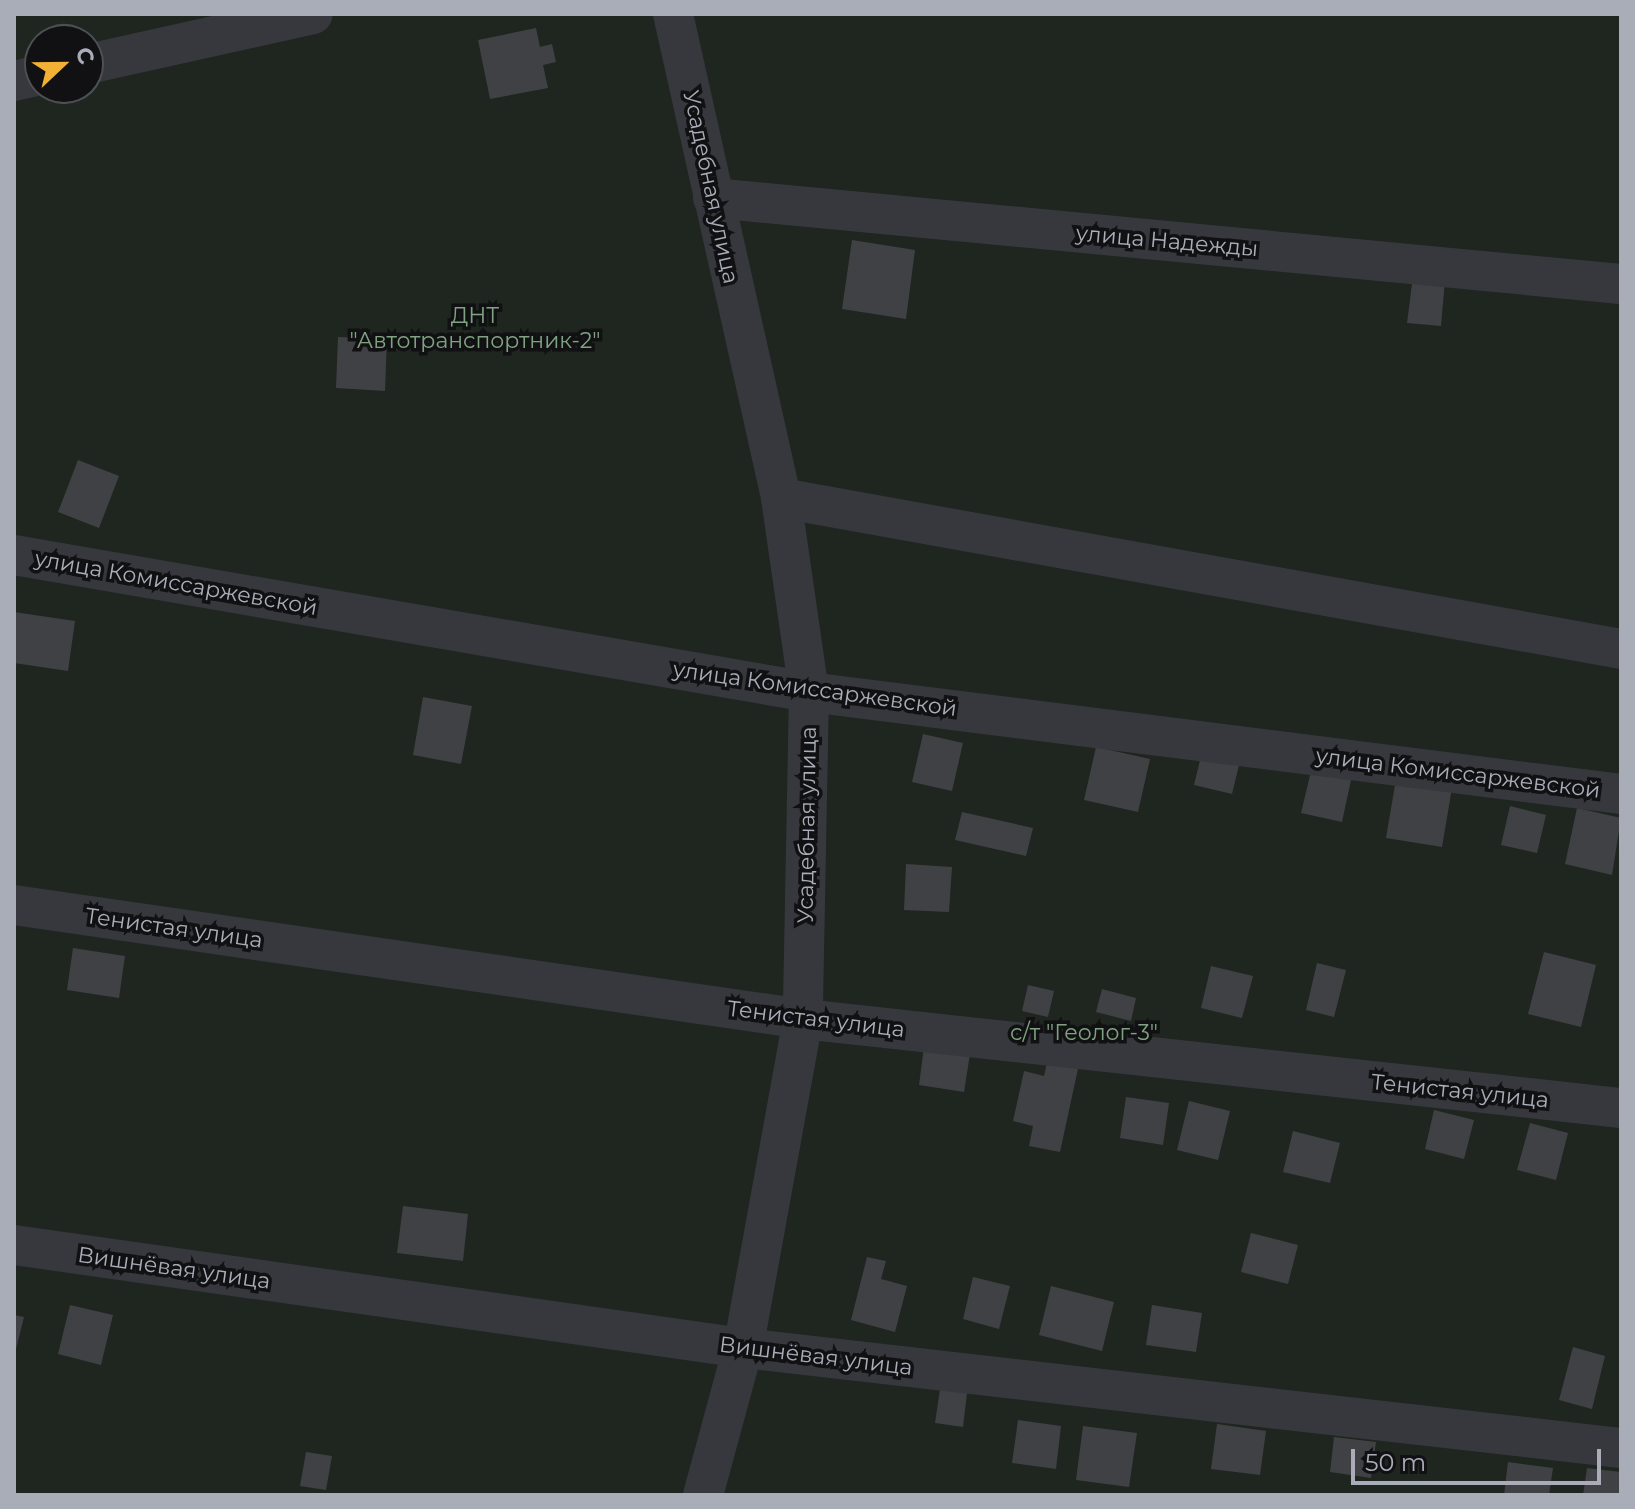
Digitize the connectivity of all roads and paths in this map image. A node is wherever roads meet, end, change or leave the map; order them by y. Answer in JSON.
{"nodes":[{"id":1,"x":313,"y":14,"type":"edge"},
{"id":2,"x":673,"y":14,"type":"edge"},
{"id":3,"x":104,"y":60,"type":"edge"},
{"id":4,"x":713,"y":198,"type":"junction"},
{"id":5,"x":1621,"y":284,"type":"edge"},
{"id":6,"x":781,"y":498,"type":"junction"},
{"id":7,"x":14,"y":555,"type":"edge"},
{"id":8,"x":1621,"y":649,"type":"edge"},
{"id":9,"x":809,"y":692,"type":"junction"},
{"id":10,"x":1621,"y":794,"type":"edge"},
{"id":11,"x":14,"y":905,"type":"edge"},
{"id":12,"x":803,"y":1019,"type":"junction"},
{"id":13,"x":1621,"y":1108,"type":"edge"},
{"id":14,"x":14,"y":1245,"type":"edge"},
{"id":15,"x":743,"y":1348,"type":"junction"},
{"id":16,"x":1621,"y":1448,"type":"edge"},
{"id":17,"x":703,"y":1495,"type":"edge"}],
"edges":[{"from":1,"to":3,"type":"street"},
{"from":2,"to":4,"type":"street","name":"Усадебная улица"},
{"from":4,"to":5,"type":"street","name":"улица Надежды"},
{"from":4,"to":6,"type":"street","name":"Усадебная улица"},
{"from":6,"to":8,"type":"street"},
{"from":6,"to":9,"type":"street","name":"Усадебная улица"},
{"from":7,"to":9,"type":"street","name":"улица Комиссаржевской"},
{"from":9,"to":10,"type":"street","name":"улица Комиссаржевской"},
{"from":9,"to":12,"type":"street","name":"Усадебная улица"},
{"from":11,"to":12,"type":"street","name":"Тенистая улица"},
{"from":12,"to":13,"type":"street","name":"Тенистая улица"},
{"from":12,"to":15,"type":"street","name":"Усадебная улица"},
{"from":14,"to":15,"type":"street","name":"Вишнёвая улица"},
{"from":15,"to":16,"type":"street","name":"Вишнёвая улица"},
{"from":15,"to":17,"type":"street","name":"Усадебная улица"}]}
